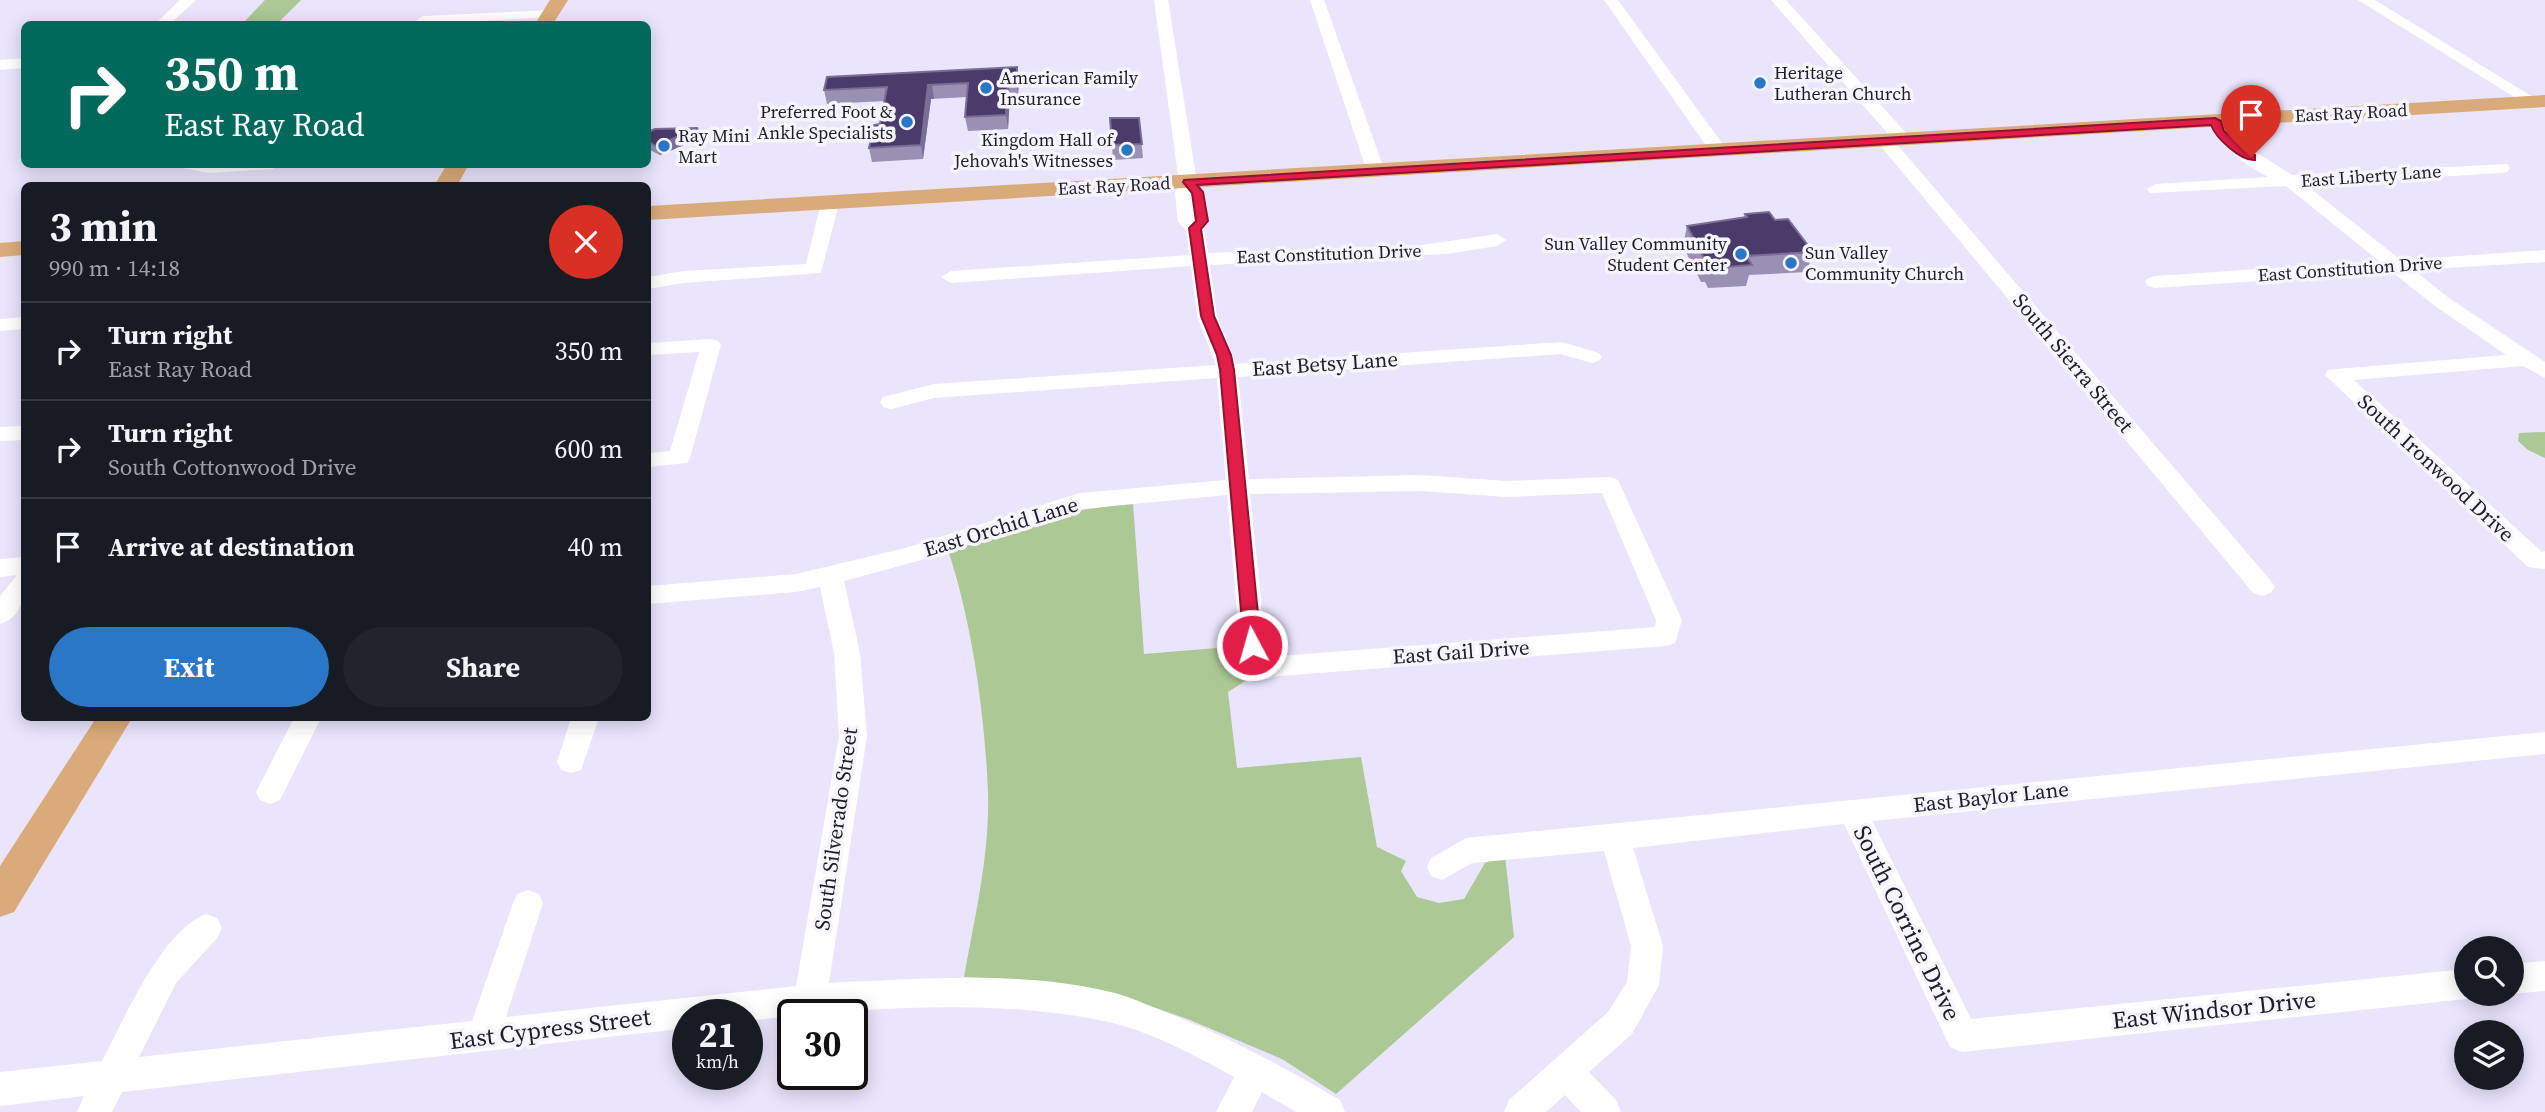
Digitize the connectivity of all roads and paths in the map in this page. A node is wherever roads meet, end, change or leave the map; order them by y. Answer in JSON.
{"nodes":[{"id":1,"x":189,"y":0,"type":"edge"},
{"id":2,"x":438,"y":0,"type":"edge"},
{"id":3,"x":1161,"y":0,"type":"edge"},
{"id":4,"x":1318,"y":0,"type":"edge"},
{"id":5,"x":1611,"y":0,"type":"edge"},
{"id":6,"x":1778,"y":0,"type":"edge"},
{"id":7,"x":2365,"y":0,"type":"edge"},
{"id":8,"x":551,"y":13,"type":"edge"},
{"id":9,"x":165,"y":21,"type":"edge"},
{"id":10,"x":422,"y":21,"type":"edge"},
{"id":11,"x":435,"y":21,"type":"edge"},
{"id":12,"x":21,"y":63,"type":"edge"},
{"id":13,"x":0,"y":65,"type":"edge"},
{"id":14,"x":2539,"y":102,"type":"edge"},
{"id":15,"x":2215,"y":121,"type":"junction"},
{"id":16,"x":1893,"y":139,"type":"junction"},
{"id":17,"x":1718,"y":150,"type":"junction"},
{"id":18,"x":2501,"y":168,"type":"dead end"},
{"id":19,"x":1375,"y":169,"type":"junction"},
{"id":20,"x":2290,"y":181,"type":"junction"},
{"id":21,"x":1188,"y":182,"type":"junction"},
{"id":22,"x":2156,"y":189,"type":"dead end"},
{"id":23,"x":830,"y":203,"type":"junction"},
{"id":24,"x":651,"y":213,"type":"edge"},
{"id":25,"x":1497,"y":240,"type":"dead end"},
{"id":26,"x":21,"y":248,"type":"edge"},
{"id":27,"x":0,"y":250,"type":"edge"},
{"id":28,"x":2545,"y":256,"type":"edge"},
{"id":29,"x":1199,"y":260,"type":"junction"},
{"id":30,"x":2395,"y":266,"type":"junction"},
{"id":31,"x":951,"y":277,"type":"dead end"},
{"id":32,"x":2155,"y":282,"type":"dead end"},
{"id":33,"x":651,"y":283,"type":"edge"},
{"id":34,"x":21,"y":323,"type":"edge"},
{"id":35,"x":0,"y":325,"type":"edge"},
{"id":36,"x":651,"y":349,"type":"edge"},
{"id":37,"x":1592,"y":357,"type":"dead end"},
{"id":38,"x":2525,"y":360,"type":"junction"},
{"id":39,"x":1227,"y":370,"type":"junction"},
{"id":40,"x":2545,"y":372,"type":"edge"},
{"id":41,"x":891,"y":402,"type":"dead end"},
{"id":42,"x":21,"y":433,"type":"edge"},
{"id":43,"x":0,"y":434,"type":"edge"},
{"id":44,"x":651,"y":460,"type":"edge"},
{"id":45,"x":1236,"y":488,"type":"junction"},
{"id":46,"x":2541,"y":561,"type":"edge"},
{"id":47,"x":21,"y":566,"type":"edge"},
{"id":48,"x":0,"y":568,"type":"edge"},
{"id":49,"x":830,"y":576,"type":"junction"},
{"id":50,"x":21,"y":586,"type":"edge"},
{"id":51,"x":2262,"y":587,"type":"dead end"},
{"id":52,"x":651,"y":595,"type":"edge"},
{"id":53,"x":0,"y":615,"type":"edge"},
{"id":54,"x":1666,"y":636,"type":"joint"},
{"id":55,"x":112,"y":721,"type":"edge"},
{"id":56,"x":306,"y":721,"type":"edge"},
{"id":57,"x":584,"y":721,"type":"edge"},
{"id":58,"x":2545,"y":743,"type":"edge"},
{"id":59,"x":571,"y":762,"type":"dead end"},
{"id":60,"x":270,"y":792,"type":"dead end"},
{"id":61,"x":1852,"y":811,"type":"junction"},
{"id":62,"x":1615,"y":838,"type":"junction"},
{"id":63,"x":1442,"y":867,"type":"dead end"},
{"id":64,"x":0,"y":900,"type":"edge"},
{"id":65,"x":528,"y":903,"type":"dead end"},
{"id":66,"x":206,"y":928,"type":"dead end"},
{"id":67,"x":2545,"y":976,"type":"edge"},
{"id":68,"x":2524,"y":978,"type":"edge"},
{"id":69,"x":2454,"y":985,"type":"edge"},
{"id":70,"x":810,"y":999,"type":"joint"},
{"id":71,"x":777,"y":1003,"type":"edge"},
{"id":72,"x":1962,"y":1036,"type":"joint"},
{"id":73,"x":483,"y":1037,"type":"junction"},
{"id":74,"x":1256,"y":1070,"type":"junction"},
{"id":75,"x":1565,"y":1071,"type":"junction"},
{"id":76,"x":110,"y":1078,"type":"junction"},
{"id":77,"x":0,"y":1089,"type":"edge"},
{"id":78,"x":94,"y":1112,"type":"edge"},
{"id":79,"x":1233,"y":1112,"type":"edge"},
{"id":80,"x":1328,"y":1112,"type":"edge"},
{"id":81,"x":1521,"y":1112,"type":"edge"},
{"id":82,"x":1604,"y":1112,"type":"edge"}],
"edges":[{"from":1,"to":9,"type":"street"},
{"from":2,"to":10,"type":"street"},
{"from":3,"to":21,"type":"street"},
{"from":4,"to":19,"type":"street"},
{"from":5,"to":17,"type":"street"},
{"from":6,"to":16,"type":"street","name":"South Sierra Street"},
{"from":7,"to":14,"type":"street"},
{"from":8,"to":11,"type":"street"},
{"from":12,"to":13,"type":"street"},
{"from":14,"to":15,"type":"main road","name":"East Ray Road"},
{"from":15,"to":16,"type":"main road","name":"East Ray Road"},
{"from":15,"to":20,"type":"street"},
{"from":16,"to":17,"type":"main road","name":"East Ray Road"},
{"from":16,"to":51,"type":"street","name":"South Sierra Street"},
{"from":17,"to":19,"type":"main road","name":"East Ray Road"},
{"from":18,"to":20,"type":"street","name":"East Liberty Lane"},
{"from":19,"to":21,"type":"main road","name":"East Ray Road"},
{"from":20,"to":22,"type":"street","name":"East Liberty Lane"},
{"from":20,"to":30,"type":"street"},
{"from":21,"to":23,"type":"main road","name":"East Ray Road"},
{"from":21,"to":29,"type":"street"},
{"from":23,"to":24,"type":"main road","name":"East Ray Road"},
{"from":23,"to":33,"type":"street"},
{"from":25,"to":29,"type":"street","name":"East Constitution Drive"},
{"from":26,"to":27,"type":"main road"},
{"from":28,"to":30,"type":"street","name":"East Constitution Drive"},
{"from":29,"to":31,"type":"street","name":"East Constitution Drive"},
{"from":29,"to":39,"type":"street"},
{"from":30,"to":32,"type":"street","name":"East Constitution Drive"},
{"from":30,"to":38,"type":"street"},
{"from":34,"to":35,"type":"street"},
{"from":36,"to":44,"type":"street"},
{"from":37,"to":39,"type":"street","name":"East Betsy Lane"},
{"from":38,"to":40,"type":"street"},
{"from":38,"to":46,"type":"street","name":"South Ironwood Drive"},
{"from":39,"to":41,"type":"street","name":"East Betsy Lane"},
{"from":39,"to":45,"type":"street"},
{"from":42,"to":43,"type":"street"},
{"from":45,"to":49,"type":"street","name":"East Orchid Lane"},
{"from":45,"to":54,"type":"street","name":"East Orchid Lane"},
{"from":45,"to":54,"type":"street","name":"East Gail Drive"},
{"from":47,"to":48,"type":"street"},
{"from":49,"to":52,"type":"street","name":"East Orchid Lane"},
{"from":49,"to":70,"type":"street","name":"South Silverado Street"},
{"from":50,"to":53,"type":"street"},
{"from":55,"to":64,"type":"main road"},
{"from":56,"to":60,"type":"street"},
{"from":57,"to":59,"type":"street"},
{"from":58,"to":61,"type":"street","name":"East Baylor Lane"},
{"from":61,"to":62,"type":"street","name":"East Baylor Lane"},
{"from":61,"to":72,"type":"street","name":"South Corrine Drive"},
{"from":62,"to":63,"type":"street","name":"East Baylor Lane"},
{"from":62,"to":75,"type":"street"},
{"from":65,"to":73,"type":"street"},
{"from":66,"to":76,"type":"street"},
{"from":67,"to":68,"type":"street"},
{"from":69,"to":72,"type":"street","name":"East Windsor Drive"},
{"from":70,"to":74,"type":"street","name":"East Cypress Street"},
{"from":71,"to":73,"type":"street","name":"East Cypress Street"},
{"from":73,"to":76,"type":"street","name":"East Cypress Street"},
{"from":74,"to":79,"type":"street"},
{"from":74,"to":80,"type":"street","name":"East Cypress Street"},
{"from":75,"to":81,"type":"street"},
{"from":75,"to":82,"type":"street"},
{"from":76,"to":77,"type":"street","name":"East Cypress Street"},
{"from":76,"to":78,"type":"street"}]}
